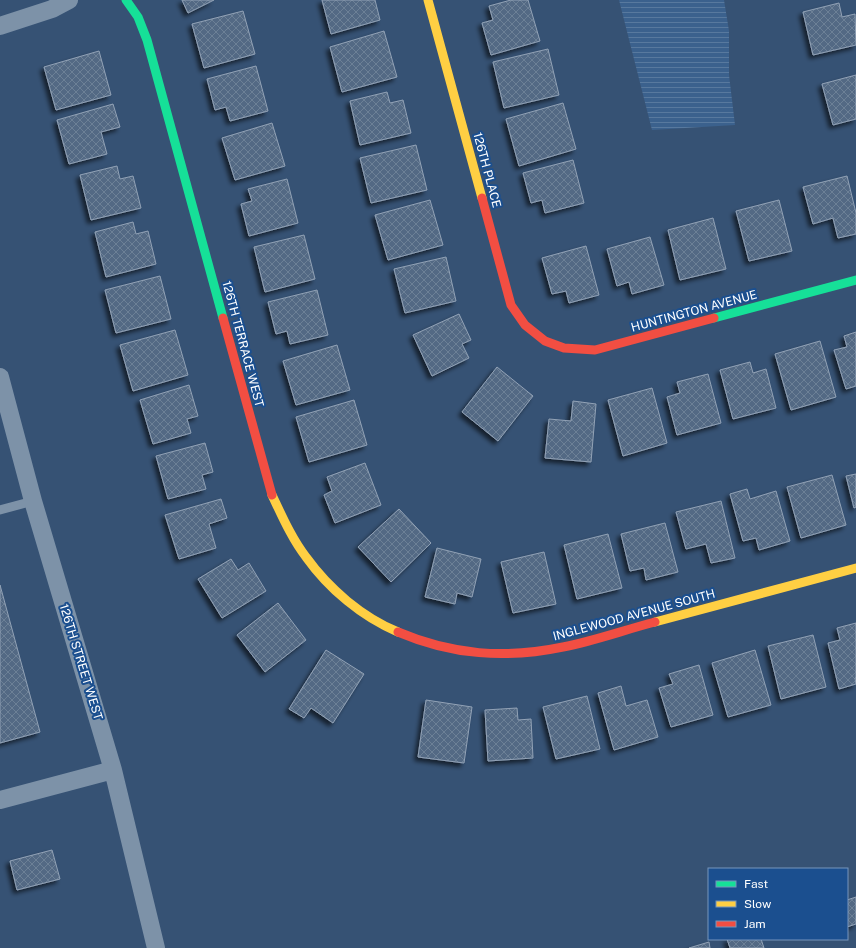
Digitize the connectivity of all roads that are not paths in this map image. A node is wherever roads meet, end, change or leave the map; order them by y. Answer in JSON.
{"nodes":[{"id":1,"x":69,"y":0,"type":"edge"},
{"id":2,"x":126,"y":0,"type":"edge"},
{"id":3,"x":428,"y":0,"type":"edge"},
{"id":4,"x":0,"y":26,"type":"edge"},
{"id":5,"x":856,"y":280,"type":"edge"},
{"id":6,"x":539,"y":338,"type":"joint"},
{"id":7,"x":0,"y":377,"type":"edge"},
{"id":8,"x":33,"y":501,"type":"junction"},
{"id":9,"x":0,"y":510,"type":"edge"},
{"id":10,"x":856,"y":568,"type":"edge"},
{"id":11,"x":415,"y":641,"type":"joint"},
{"id":12,"x":113,"y":770,"type":"junction"},
{"id":13,"x":0,"y":800,"type":"edge"},
{"id":14,"x":156,"y":948,"type":"edge"}],
"edges":[{"from":1,"to":4,"type":"street"},
{"from":2,"to":11,"type":"street","name":"126TH TERRACE WEST"},
{"from":3,"to":6,"type":"street","name":"126TH PLACE"},
{"from":5,"to":6,"type":"street","name":"HUNTINGTON AVENUE"},
{"from":7,"to":8,"type":"street","name":"126TH STREET WEST"},
{"from":8,"to":9,"type":"lane"},
{"from":8,"to":12,"type":"street","name":"126TH STREET WEST"},
{"from":10,"to":11,"type":"street","name":"INGLEWOOD AVENUE SOUTH"},
{"from":12,"to":13,"type":"street"},
{"from":12,"to":14,"type":"street","name":"126TH STREET WEST"}]}
